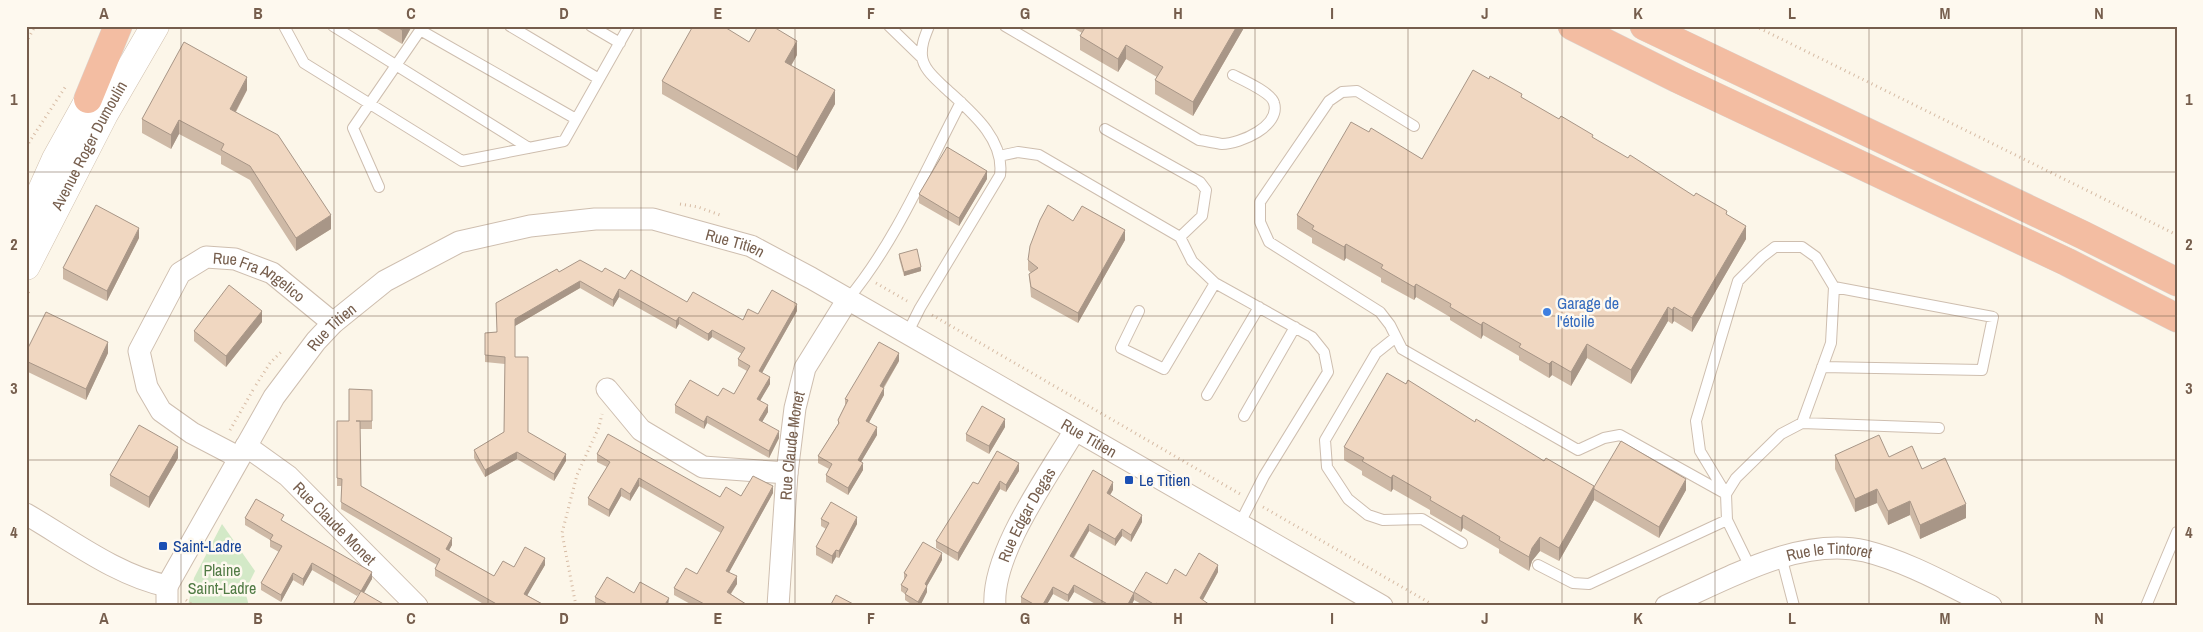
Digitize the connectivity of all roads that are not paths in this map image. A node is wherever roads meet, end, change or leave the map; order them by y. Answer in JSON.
{"nodes":[{"id":1,"x":118,"y":26,"type":"edge"},
{"id":2,"x":130,"y":26,"type":"edge"},
{"id":3,"x":155,"y":26,"type":"edge"},
{"id":4,"x":284,"y":26,"type":"edge"},
{"id":5,"x":333,"y":26,"type":"edge"},
{"id":6,"x":510,"y":26,"type":"edge"},
{"id":7,"x":591,"y":26,"type":"edge"},
{"id":8,"x":629,"y":26,"type":"edge"},
{"id":9,"x":889,"y":26,"type":"edge"},
{"id":10,"x":929,"y":26,"type":"edge"},
{"id":11,"x":1005,"y":26,"type":"edge"},
{"id":12,"x":1572,"y":26,"type":"edge"},
{"id":13,"x":1644,"y":26,"type":"edge"},
{"id":14,"x":1672,"y":26,"type":"edge"},
{"id":15,"x":422,"y":28,"type":"edge"},
{"id":16,"x":620,"y":43,"type":"junction"},
{"id":17,"x":922,"y":58,"type":"junction"},
{"id":18,"x":397,"y":64,"type":"junction"},
{"id":19,"x":1724,"y":65,"type":"junction"},
{"id":20,"x":1233,"y":75,"type":"dead end"},
{"id":21,"x":599,"y":79,"type":"junction"},
{"id":22,"x":79,"y":90,"type":"junction"},
{"id":23,"x":961,"y":102,"type":"junction"},
{"id":24,"x":369,"y":104,"type":"junction"},
{"id":25,"x":576,"y":119,"type":"junction"},
{"id":26,"x":1414,"y":126,"type":"dead end"},
{"id":27,"x":1105,"y":129,"type":"dead end"},
{"id":28,"x":529,"y":148,"type":"junction"},
{"id":29,"x":999,"y":156,"type":"junction"},
{"id":30,"x":378,"y":188,"type":"dead end"},
{"id":31,"x":26,"y":226,"type":"edge"},
{"id":32,"x":1180,"y":237,"type":"junction"},
{"id":33,"x":26,"y":266,"type":"edge"},
{"id":34,"x":2177,"y":282,"type":"edge"},
{"id":35,"x":1215,"y":283,"type":"junction"},
{"id":36,"x":1834,"y":287,"type":"junction"},
{"id":37,"x":848,"y":299,"type":"junction"},
{"id":38,"x":1259,"y":307,"type":"junction"},
{"id":39,"x":1139,"y":311,"type":"dead end"},
{"id":40,"x":2177,"y":318,"type":"edge"},
{"id":41,"x":333,"y":323,"type":"junction"},
{"id":42,"x":1296,"y":328,"type":"junction"},
{"id":43,"x":907,"y":334,"type":"junction"},
{"id":44,"x":1396,"y":337,"type":"junction"},
{"id":45,"x":1822,"y":367,"type":"junction"},
{"id":46,"x":607,"y":389,"type":"road end"},
{"id":47,"x":1207,"y":395,"type":"dead end"},
{"id":48,"x":1244,"y":416,"type":"dead end"},
{"id":49,"x":1802,"y":422,"type":"junction"},
{"id":50,"x":1939,"y":428,"type":"dead end"},
{"id":51,"x":1075,"y":430,"type":"junction"},
{"id":52,"x":242,"y":452,"type":"junction"},
{"id":53,"x":787,"y":474,"type":"junction"},
{"id":54,"x":1726,"y":494,"type":"junction"},
{"id":55,"x":26,"y":514,"type":"edge"},
{"id":56,"x":1727,"y":520,"type":"junction"},
{"id":57,"x":1240,"y":523,"type":"junction"},
{"id":58,"x":2177,"y":532,"type":"edge"},
{"id":59,"x":1462,"y":542,"type":"dead end"},
{"id":60,"x":1781,"y":556,"type":"junction"},
{"id":61,"x":1538,"y":564,"type":"dead end"},
{"id":62,"x":1751,"y":569,"type":"junction"},
{"id":63,"x":167,"y":596,"type":"edge"},
{"id":64,"x":1677,"y":604,"type":"edge"},
{"id":65,"x":418,"y":606,"type":"edge"},
{"id":66,"x":778,"y":606,"type":"edge"},
{"id":67,"x":995,"y":606,"type":"edge"},
{"id":68,"x":1382,"y":606,"type":"edge"},
{"id":69,"x":1794,"y":606,"type":"edge"},
{"id":70,"x":1991,"y":606,"type":"edge"},
{"id":71,"x":2146,"y":606,"type":"edge"}],
"edges":[{"from":1,"to":22,"type":"highway"},
{"from":2,"to":22,"type":"main road","name":"Avenue Roger Dumoulin"},
{"from":3,"to":33,"type":"main road","name":"Avenue Roger Dumoulin"},
{"from":4,"to":24,"type":"lane"},
{"from":5,"to":18,"type":"lane"},
{"from":6,"to":21,"type":"lane"},
{"from":7,"to":16,"type":"lane"},
{"from":8,"to":16,"type":"lane"},
{"from":9,"to":17,"type":"lane"},
{"from":10,"to":17,"type":"lane"},
{"from":11,"to":20,"type":"lane"},
{"from":12,"to":40,"type":"highway"},
{"from":13,"to":19,"type":"highway"},
{"from":14,"to":19,"type":"highway"},
{"from":15,"to":18,"type":"lane"},
{"from":15,"to":25,"type":"lane"},
{"from":16,"to":21,"type":"lane"},
{"from":17,"to":23,"type":"lane"},
{"from":18,"to":24,"type":"lane"},
{"from":18,"to":28,"type":"lane"},
{"from":19,"to":34,"type":"highway"},
{"from":21,"to":25,"type":"lane"},
{"from":22,"to":31,"type":"main road","name":"Avenue Roger Dumoulin"},
{"from":23,"to":29,"type":"lane"},
{"from":23,"to":37,"type":"lane"},
{"from":24,"to":28,"type":"lane"},
{"from":24,"to":30,"type":"lane"},
{"from":25,"to":28,"type":"lane"},
{"from":26,"to":44,"type":"lane"},
{"from":27,"to":32,"type":"lane"},
{"from":29,"to":32,"type":"lane"},
{"from":29,"to":43,"type":"lane"},
{"from":32,"to":35,"type":"lane"},
{"from":35,"to":38,"type":"lane"},
{"from":35,"to":39,"type":"lane"},
{"from":36,"to":45,"type":"lane"},
{"from":36,"to":45,"type":"lane"},
{"from":36,"to":54,"type":"lane"},
{"from":37,"to":41,"type":"street","name":"Rue Titien"},
{"from":37,"to":43,"type":"street","name":"Rue Titien"},
{"from":37,"to":53,"type":"street","name":"Rue Claude Monet"},
{"from":38,"to":42,"type":"lane"},
{"from":38,"to":47,"type":"lane"},
{"from":41,"to":52,"type":"street","name":"Rue Titien"},
{"from":41,"to":52,"type":"street","name":"Rue Fra Angelico"},
{"from":42,"to":48,"type":"lane"},
{"from":42,"to":57,"type":"lane"},
{"from":43,"to":51,"type":"street","name":"Rue Titien"},
{"from":44,"to":54,"type":"lane"},
{"from":44,"to":59,"type":"lane"},
{"from":45,"to":49,"type":"lane"},
{"from":46,"to":53,"type":"street"},
{"from":49,"to":50,"type":"lane"},
{"from":49,"to":54,"type":"lane"},
{"from":51,"to":57,"type":"street","name":"Rue Titien"},
{"from":51,"to":67,"type":"street","name":"Rue Edgar Degas"},
{"from":52,"to":63,"type":"street","name":"Rue Titien"},
{"from":52,"to":65,"type":"street","name":"Rue Claude Monet"},
{"from":53,"to":66,"type":"street","name":"Rue Claude Monet"},
{"from":54,"to":56,"type":"lane"},
{"from":55,"to":63,"type":"street"},
{"from":56,"to":61,"type":"lane"},
{"from":56,"to":62,"type":"lane"},
{"from":57,"to":68,"type":"street","name":"Rue Titien"},
{"from":58,"to":71,"type":"lane"},
{"from":60,"to":62,"type":"street","name":"Rue le Tintoret"},
{"from":60,"to":69,"type":"lane"},
{"from":60,"to":70,"type":"street","name":"Rue le Tintoret"},
{"from":62,"to":64,"type":"street","name":"Rue le Tintoret"}]}
